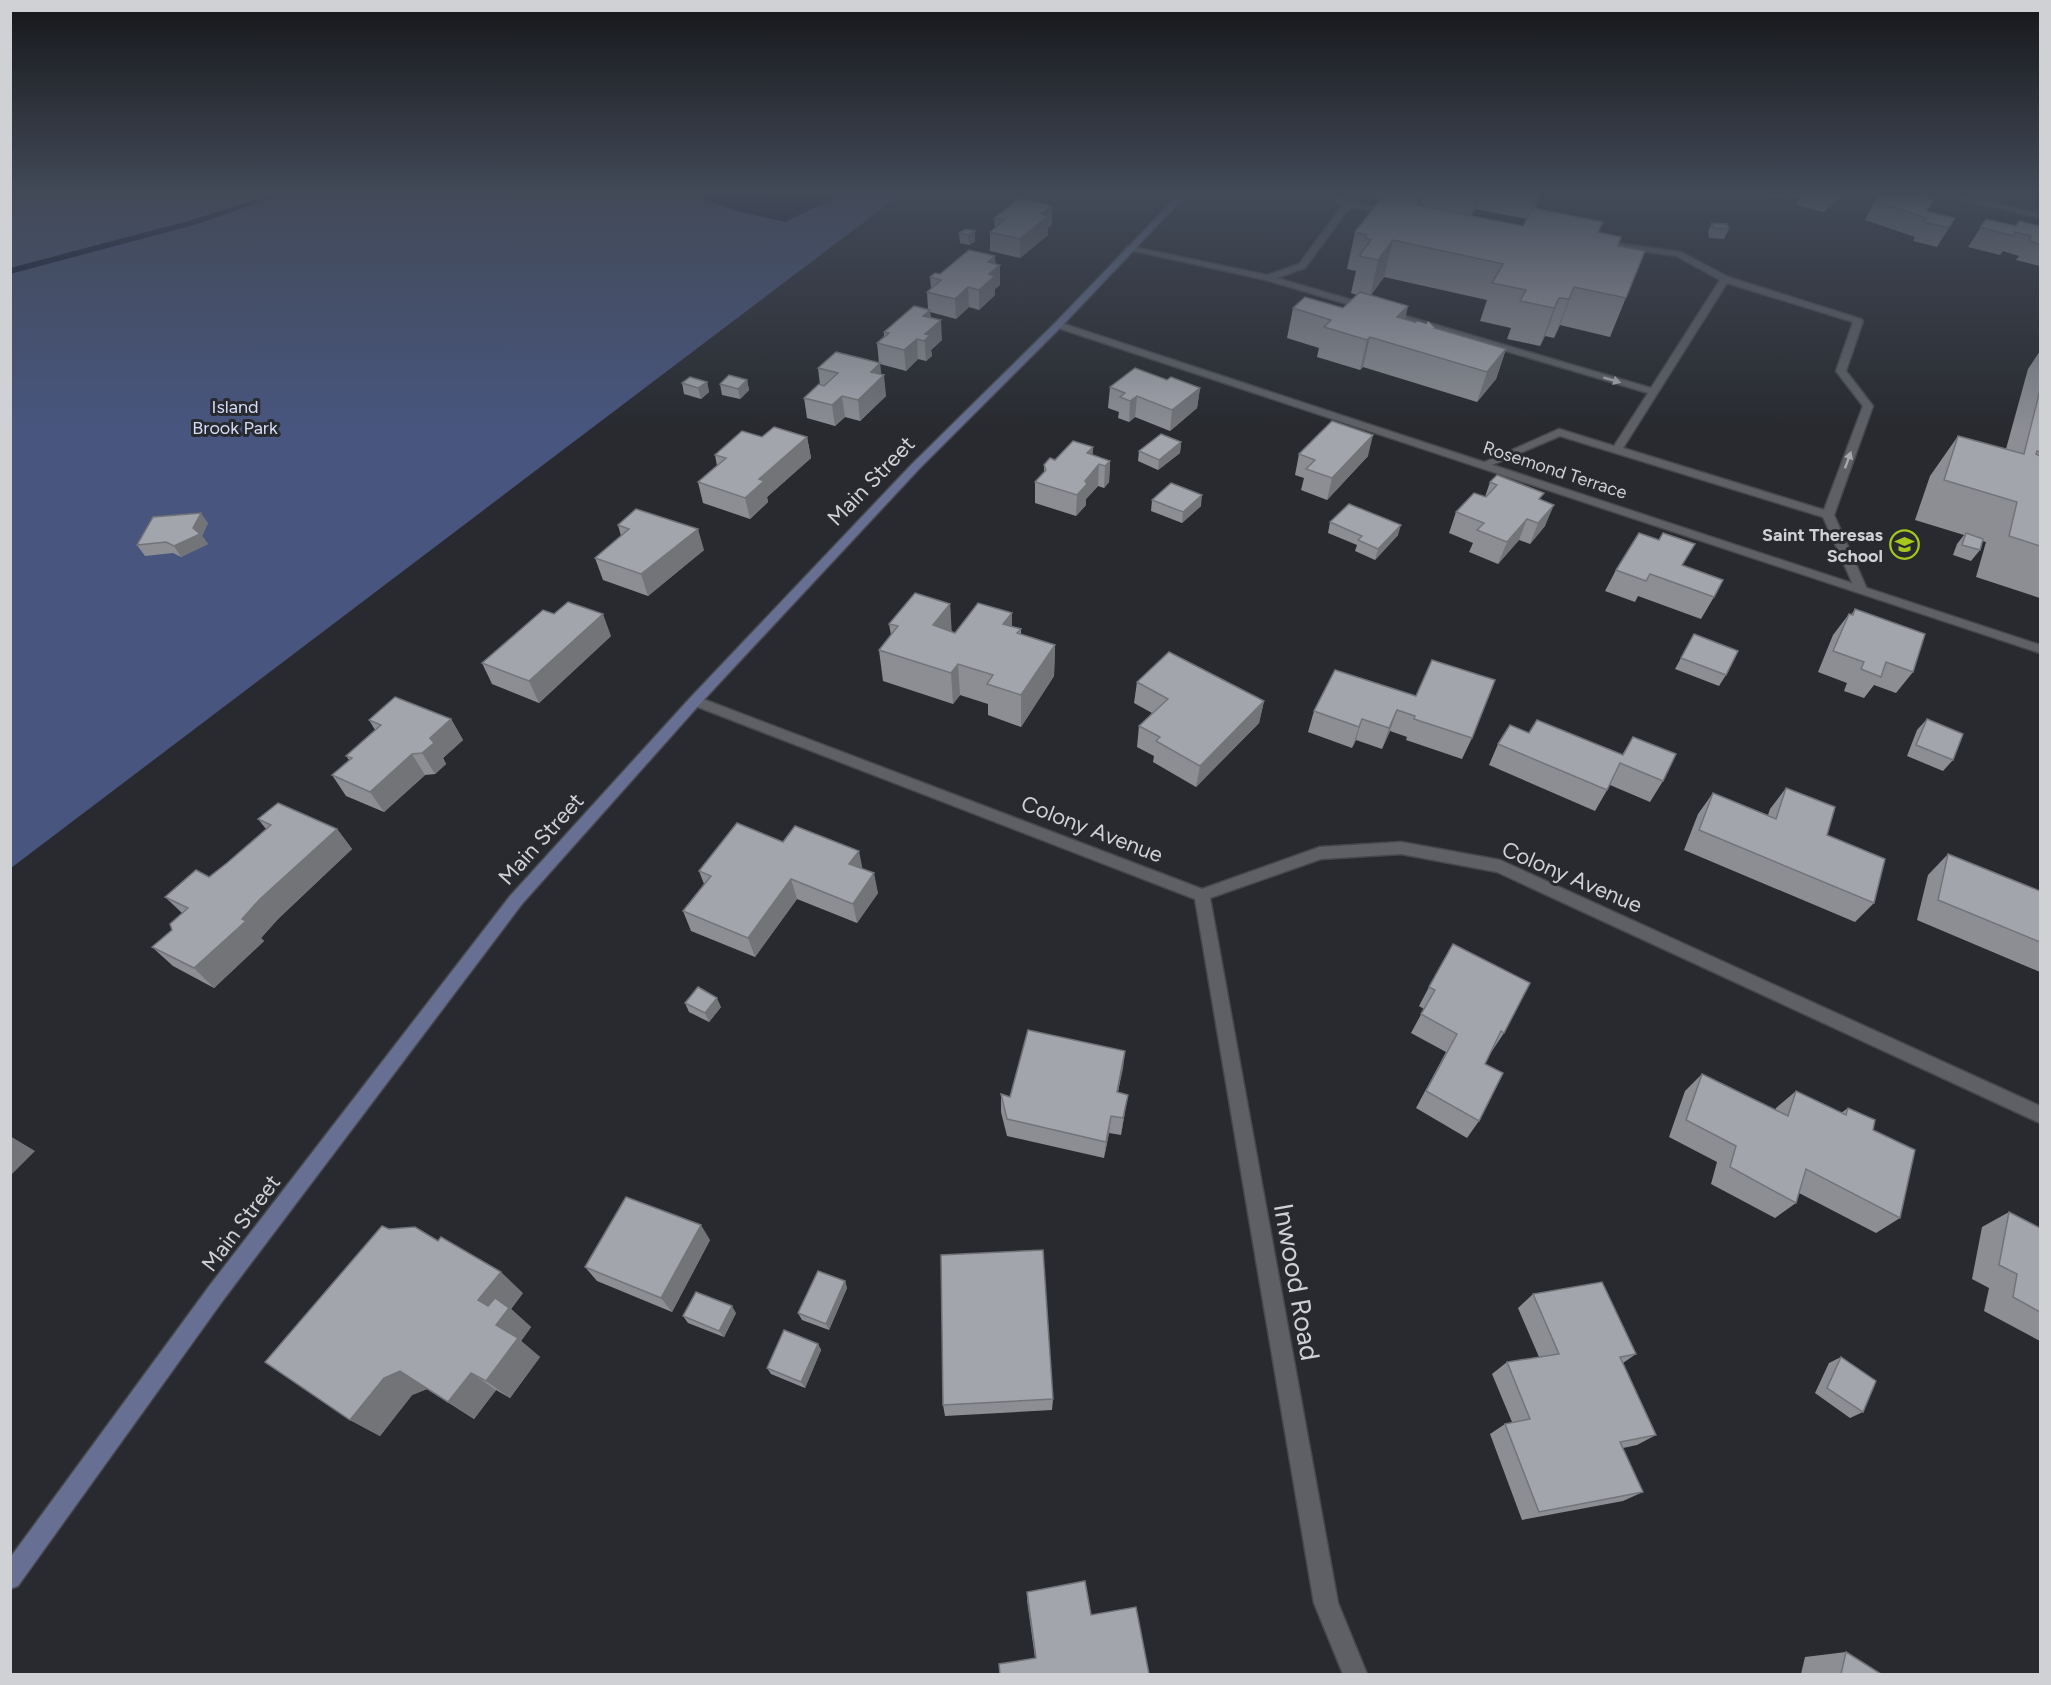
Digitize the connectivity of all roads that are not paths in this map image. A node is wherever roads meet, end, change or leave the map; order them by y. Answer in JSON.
{"nodes":[{"id":1,"x":1107,"y":273,"type":"edge"},
{"id":2,"x":1242,"y":273,"type":"edge"},
{"id":3,"x":1283,"y":273,"type":"edge"},
{"id":4,"x":1713,"y":273,"type":"edge"},
{"id":5,"x":1268,"y":278,"type":"junction"},
{"id":6,"x":1725,"y":279,"type":"junction"},
{"id":7,"x":1058,"y":325,"type":"junction"},
{"id":8,"x":1654,"y":392,"type":"junction"},
{"id":9,"x":1617,"y":450,"type":"junction"},
{"id":10,"x":1483,"y":465,"type":"junction"},
{"id":11,"x":1828,"y":515,"type":"junction"},
{"id":12,"x":1861,"y":589,"type":"junction"},
{"id":13,"x":2040,"y":649,"type":"edge"},
{"id":14,"x":695,"y":701,"type":"junction"},
{"id":15,"x":1202,"y":895,"type":"junction"},
{"id":16,"x":2040,"y":1115,"type":"edge"},
{"id":17,"x":10,"y":1578,"type":"edge"},
{"id":18,"x":1355,"y":1674,"type":"edge"}],
"edges":[{"from":1,"to":7,"type":"main road","name":"Main Street"},
{"from":2,"to":5,"type":"street"},
{"from":3,"to":5,"type":"street"},
{"from":4,"to":6,"type":"street"},
{"from":5,"to":8,"type":"street","one_way":true},
{"from":6,"to":8,"type":"street"},
{"from":11,"to":6,"type":"street","one_way":true},
{"from":7,"to":10,"type":"street","name":"Rosemond Terrace"},
{"from":7,"to":14,"type":"main road","name":"Main Street"},
{"from":8,"to":9,"type":"street"},
{"from":9,"to":10,"type":"street"},
{"from":9,"to":11,"type":"street"},
{"from":10,"to":12,"type":"street","name":"Rosemond Terrace"},
{"from":11,"to":12,"type":"street"},
{"from":12,"to":13,"type":"street","name":"Rosemond Terrace"},
{"from":14,"to":15,"type":"street","name":"Colony Avenue"},
{"from":14,"to":17,"type":"main road","name":"Main Street"},
{"from":15,"to":16,"type":"street","name":"Colony Avenue"},
{"from":15,"to":18,"type":"street","name":"Inwood Road"}]}
